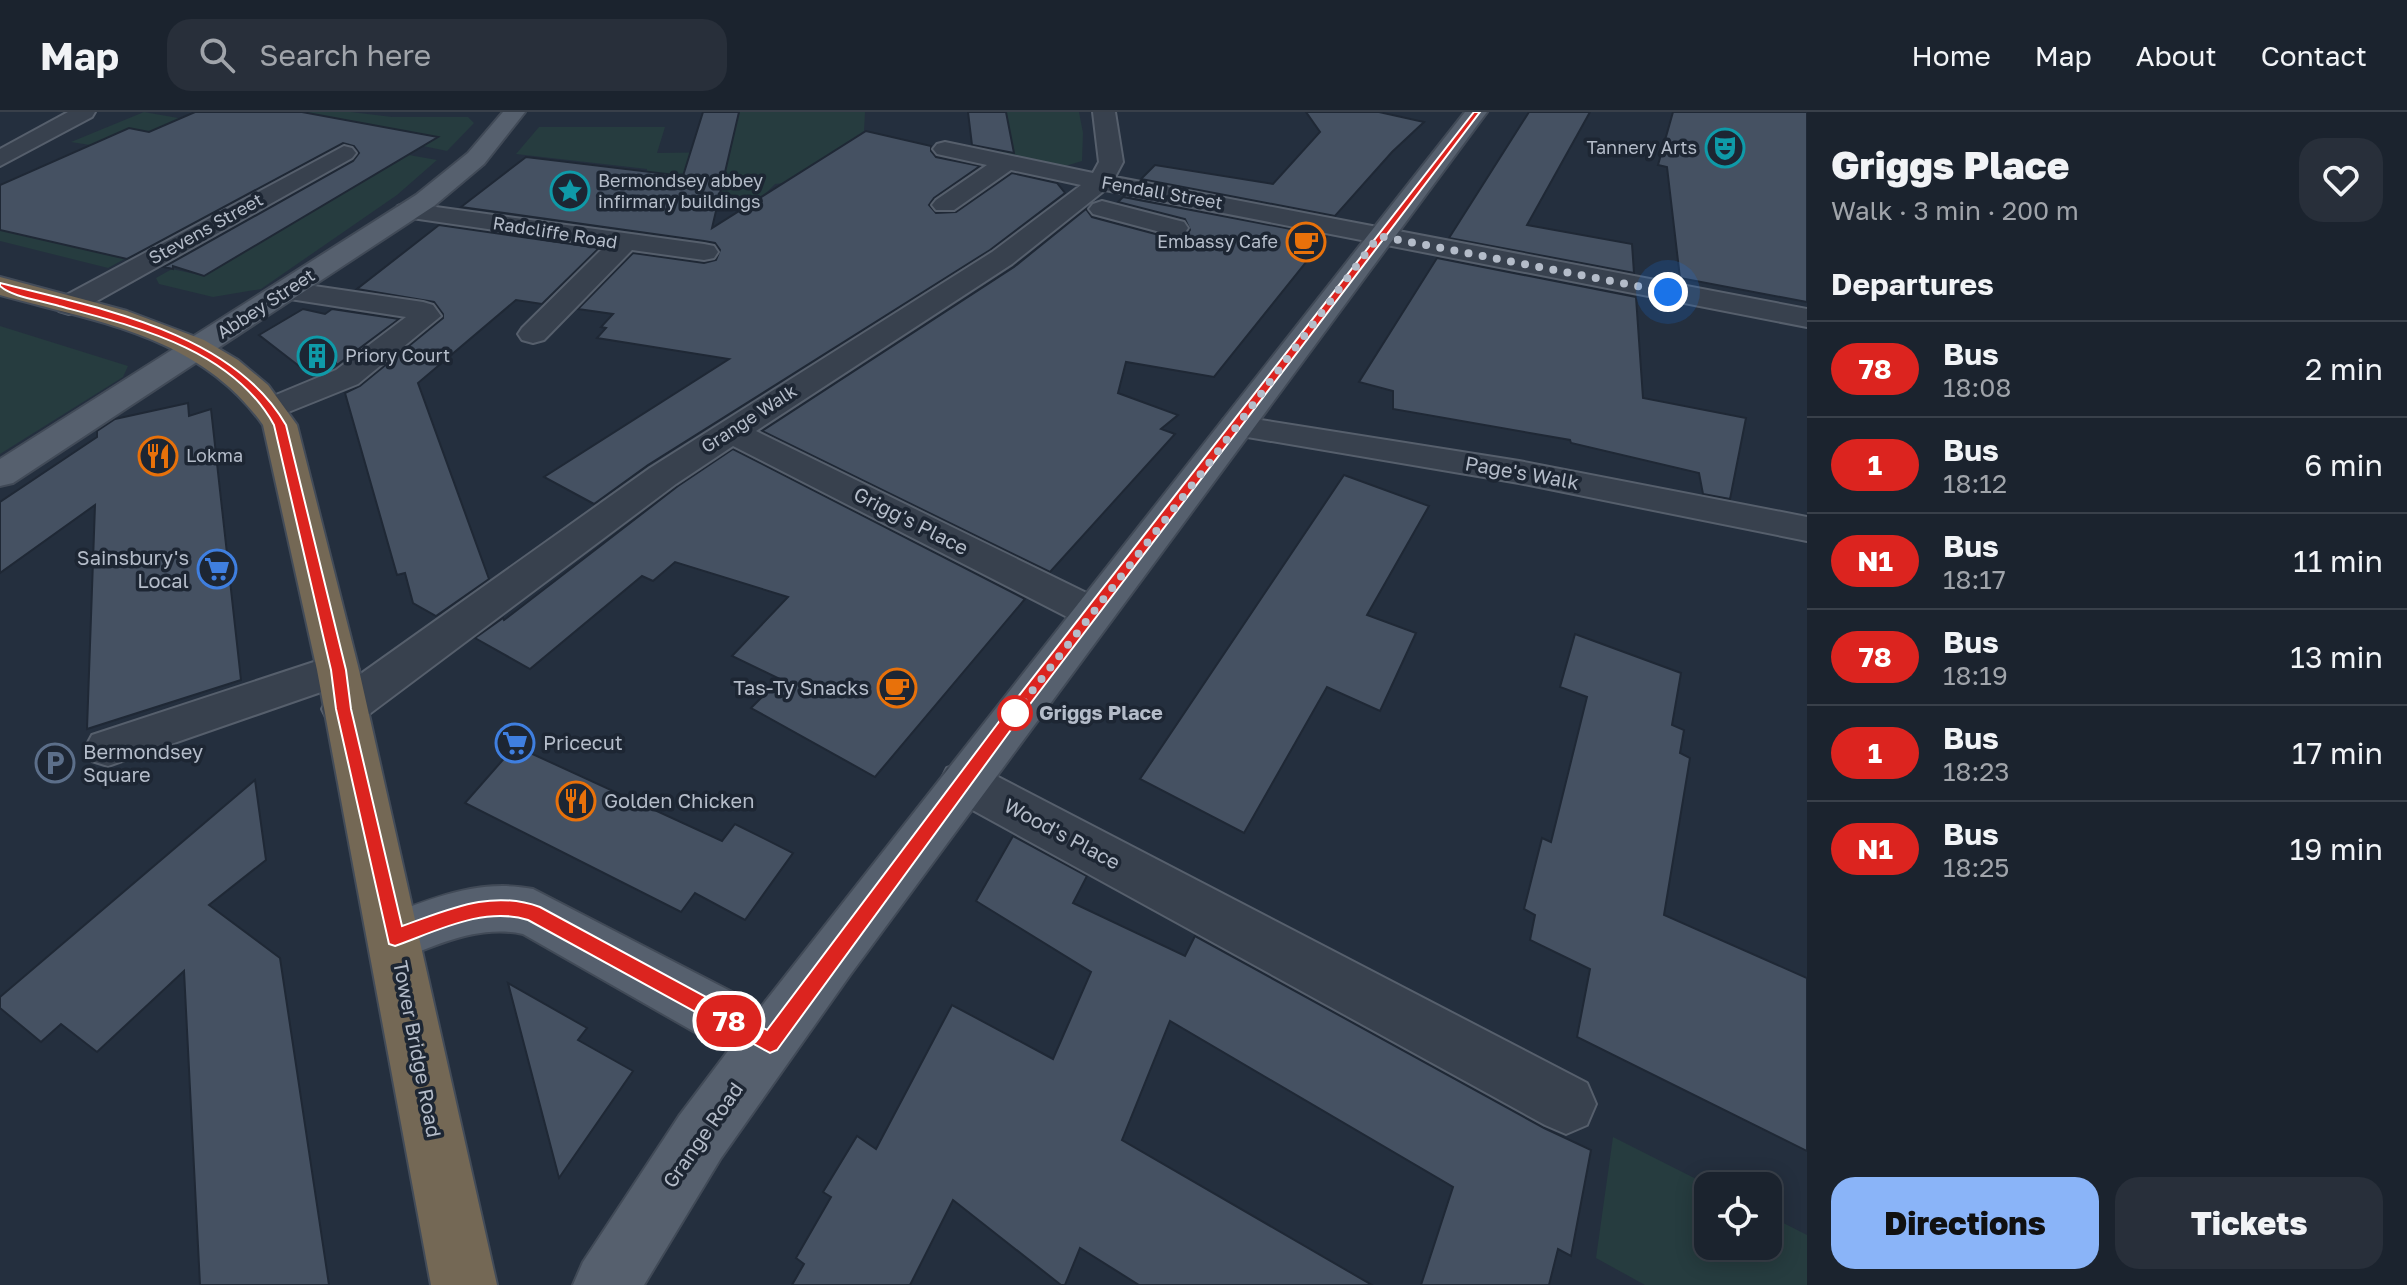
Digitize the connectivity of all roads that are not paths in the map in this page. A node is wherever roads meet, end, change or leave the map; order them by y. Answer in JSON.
{"nodes":[{"id":1,"x":84,"y":112,"type":"edge"},
{"id":2,"x":514,"y":112,"type":"edge"},
{"id":3,"x":1104,"y":112,"type":"edge"},
{"id":4,"x":1476,"y":112,"type":"edge"},
{"id":5,"x":945,"y":149,"type":"dead end"},
{"id":6,"x":344,"y":153,"type":"dead end"},
{"id":7,"x":0,"y":159,"type":"edge"},
{"id":8,"x":1007,"y":162,"type":"junction"},
{"id":9,"x":1089,"y":192,"type":"junction"},
{"id":10,"x":945,"y":205,"type":"dead end"},
{"id":11,"x":407,"y":211,"type":"junction"},
{"id":12,"x":1175,"y":228,"type":"dead end"},
{"id":13,"x":1379,"y":236,"type":"junction"},
{"id":14,"x":626,"y":241,"type":"junction"},
{"id":15,"x":704,"y":252,"type":"dead end"},
{"id":16,"x":0,"y":286,"type":"edge"},
{"id":17,"x":287,"y":291,"type":"junction"},
{"id":18,"x":69,"y":305,"type":"junction"},
{"id":19,"x":1807,"y":318,"type":"edge"},
{"id":20,"x":533,"y":334,"type":"dead end"},
{"id":21,"x":199,"y":348,"type":"junction"},
{"id":22,"x":271,"y":409,"type":"junction"},
{"id":23,"x":1236,"y":426,"type":"junction"},
{"id":24,"x":730,"y":431,"type":"junction"},
{"id":25,"x":0,"y":475,"type":"edge"},
{"id":26,"x":1807,"y":529,"type":"edge"},
{"id":27,"x":1091,"y":612,"type":"junction"},
{"id":28,"x":341,"y":689,"type":"junction"},
{"id":29,"x":108,"y":748,"type":"dead end"},
{"id":30,"x":964,"y":782,"type":"junction"},
{"id":31,"x":395,"y":937,"type":"junction"},
{"id":32,"x":770,"y":1043,"type":"junction"},
{"id":33,"x":1566,"y":1104,"type":"dead end"},
{"id":34,"x":464,"y":1285,"type":"edge"},
{"id":35,"x":606,"y":1285,"type":"edge"}],
"edges":[{"from":1,"to":7,"type":"street"},
{"from":2,"to":11,"type":"main road","name":"Abbey Street"},
{"from":3,"to":9,"type":"street"},
{"from":4,"to":13,"type":"main road","name":"Grange Road"},
{"from":5,"to":8,"type":"street","name":"Fendall Street"},
{"from":6,"to":18,"type":"street","name":"Stevens Street"},
{"from":8,"to":9,"type":"street","name":"Fendall Street"},
{"from":8,"to":10,"type":"street"},
{"from":9,"to":12,"type":"street"},
{"from":9,"to":13,"type":"street","name":"Fendall Street"},
{"from":9,"to":24,"type":"street","name":"Grange Walk"},
{"from":11,"to":14,"type":"street","name":"Radcliffe Road"},
{"from":11,"to":17,"type":"main road","name":"Abbey Street"},
{"from":13,"to":19,"type":"street","name":"Fendall Street"},
{"from":13,"to":23,"type":"main road","name":"Grange Road"},
{"from":14,"to":15,"type":"street"},
{"from":14,"to":20,"type":"street","name":"Radcliffe Road"},
{"from":16,"to":18,"type":"highway","name":"Tower Bridge Road"},
{"from":17,"to":21,"type":"main road","name":"Abbey Street"},
{"from":17,"to":22,"type":"street"},
{"from":18,"to":21,"type":"highway","name":"Tower Bridge Road"},
{"from":21,"to":22,"type":"highway","name":"Tower Bridge Road"},
{"from":21,"to":25,"type":"main road","name":"Abbey Street"},
{"from":22,"to":28,"type":"highway","name":"Tower Bridge Road"},
{"from":23,"to":26,"type":"street","name":"Page's Walk"},
{"from":23,"to":27,"type":"main road","name":"Grange Road"},
{"from":24,"to":27,"type":"street","name":"Grigg's Place"},
{"from":24,"to":28,"type":"street","name":"Grange Walk"},
{"from":27,"to":30,"type":"main road","name":"Grange Road"},
{"from":28,"to":29,"type":"street","name":"Grange Walk"},
{"from":28,"to":31,"type":"highway","name":"Tower Bridge Road"},
{"from":30,"to":32,"type":"main road","name":"Grange Road"},
{"from":30,"to":33,"type":"street","name":"Wood's Place"},
{"from":31,"to":32,"type":"main road"},
{"from":31,"to":34,"type":"highway","name":"Tower Bridge Road"},
{"from":32,"to":35,"type":"main road","name":"Grange Road"}]}
